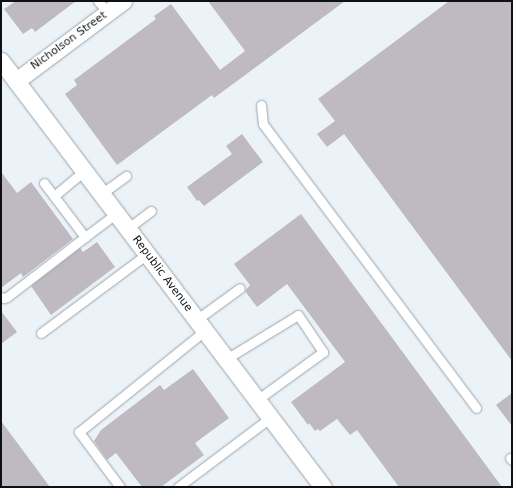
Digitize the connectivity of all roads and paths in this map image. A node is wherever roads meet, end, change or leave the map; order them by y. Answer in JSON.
{"nodes":[{"id":1,"x":123,"y":1,"type":"edge"},
{"id":2,"x":104,"y":6,"type":"edge"},
{"id":3,"x":1,"y":61,"type":"edge"},
{"id":4,"x":16,"y":81,"type":"junction"},
{"id":5,"x":261,"y":105,"type":"dead end"},
{"id":6,"x":84,"y":171,"type":"junction"},
{"id":7,"x":126,"y":176,"type":"dead end"},
{"id":8,"x":44,"y":183,"type":"dead end"},
{"id":9,"x":101,"y":194,"type":"junction"},
{"id":10,"x":54,"y":196,"type":"junction"},
{"id":11,"x":151,"y":211,"type":"dead end"},
{"id":12,"x":116,"y":214,"type":"junction"},
{"id":13,"x":128,"y":229,"type":"junction"},
{"id":14,"x":85,"y":237,"type":"junction"},
{"id":15,"x":147,"y":254,"type":"junction"},
{"id":16,"x":240,"y":288,"type":"dead end"},
{"id":17,"x":1,"y":297,"type":"edge"},
{"id":18,"x":200,"y":325,"type":"junction"},
{"id":19,"x":41,"y":333,"type":"dead end"},
{"id":20,"x":226,"y":359,"type":"junction"},
{"id":21,"x":257,"y":400,"type":"junction"},
{"id":22,"x":476,"y":408,"type":"dead end"},
{"id":23,"x":270,"y":418,"type":"junction"},
{"id":24,"x":120,"y":487,"type":"edge"},
{"id":25,"x":178,"y":487,"type":"edge"},
{"id":26,"x":323,"y":487,"type":"edge"}],
"edges":[{"from":1,"to":2,"type":"street","name":"Nicholson Street"},
{"from":2,"to":4,"type":"street","name":"Nicholson Street"},
{"from":3,"to":4,"type":"street","name":"Republic Avenue"},
{"from":4,"to":6,"type":"street","name":"Republic Avenue"},
{"from":5,"to":22,"type":"lane"},
{"from":6,"to":9,"type":"street","name":"Republic Avenue"},
{"from":6,"to":10,"type":"lane"},
{"from":7,"to":9,"type":"lane"},
{"from":8,"to":10,"type":"lane"},
{"from":9,"to":12,"type":"street","name":"Republic Avenue"},
{"from":10,"to":14,"type":"lane"},
{"from":11,"to":13,"type":"lane"},
{"from":12,"to":13,"type":"street","name":"Republic Avenue"},
{"from":12,"to":14,"type":"lane"},
{"from":13,"to":15,"type":"street","name":"Republic Avenue"},
{"from":14,"to":17,"type":"lane"},
{"from":15,"to":18,"type":"street","name":"Republic Avenue"},
{"from":15,"to":19,"type":"lane"},
{"from":16,"to":18,"type":"lane"},
{"from":18,"to":20,"type":"street","name":"Republic Avenue"},
{"from":18,"to":24,"type":"lane"},
{"from":20,"to":21,"type":"street","name":"Republic Avenue"},
{"from":20,"to":21,"type":"lane"},
{"from":21,"to":23,"type":"street","name":"Republic Avenue"},
{"from":23,"to":25,"type":"lane"},
{"from":23,"to":26,"type":"street","name":"Republic Avenue"}]}
